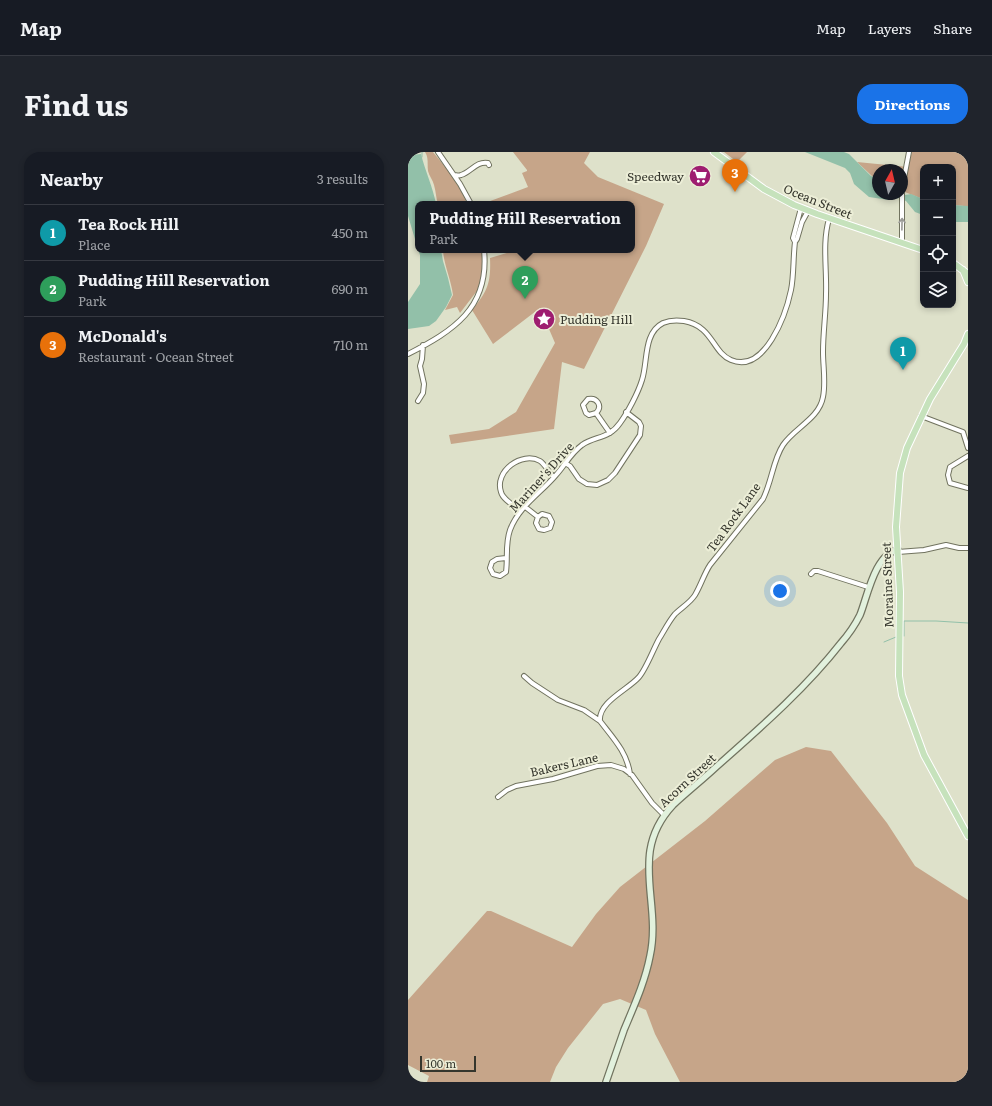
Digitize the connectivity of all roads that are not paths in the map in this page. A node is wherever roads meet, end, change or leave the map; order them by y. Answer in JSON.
{"nodes":[{"id":1,"x":438,"y":152,"type":"edge"},
{"id":2,"x":714,"y":152,"type":"edge"},
{"id":3,"x":909,"y":152,"type":"edge"},
{"id":4,"x":906,"y":164,"type":"edge"},
{"id":5,"x":489,"y":165,"type":"dead end"},
{"id":6,"x":454,"y":175,"type":"junction"},
{"id":7,"x":461,"y":175,"type":"junction"},
{"id":8,"x":460,"y":184,"type":"junction"},
{"id":9,"x":902,"y":200,"type":"edge"},
{"id":10,"x":469,"y":201,"type":"edge"},
{"id":11,"x":801,"y":208,"type":"junction"},
{"id":12,"x":808,"y":211,"type":"junction"},
{"id":13,"x":829,"y":219,"type":"junction"},
{"id":14,"x":794,"y":242,"type":"junction"},
{"id":15,"x":902,"y":243,"type":"junction"},
{"id":16,"x":920,"y":249,"type":"edge"},
{"id":17,"x":484,"y":253,"type":"edge"},
{"id":18,"x":956,"y":265,"type":"edge"},
{"id":19,"x":962,"y":269,"type":"junction"},
{"id":20,"x":968,"y":274,"type":"edge"},
{"id":21,"x":968,"y":282,"type":"edge"},
{"id":22,"x":968,"y":334,"type":"edge"},
{"id":23,"x":423,"y":345,"type":"junction"},
{"id":24,"x":966,"y":345,"type":"edge"},
{"id":25,"x":408,"y":354,"type":"edge"},
{"id":26,"x":418,"y":401,"type":"dead end"},
{"id":27,"x":626,"y":412,"type":"junction"},
{"id":28,"x":596,"y":413,"type":"junction"},
{"id":29,"x":921,"y":416,"type":"junction"},
{"id":30,"x":610,"y":433,"type":"junction"},
{"id":31,"x":968,"y":448,"type":"edge"},
{"id":32,"x":968,"y":456,"type":"edge"},
{"id":33,"x":565,"y":463,"type":"junction"},
{"id":34,"x":554,"y":477,"type":"junction"},
{"id":35,"x":968,"y":488,"type":"edge"},
{"id":36,"x":524,"y":506,"type":"junction"},
{"id":37,"x":521,"y":511,"type":"junction"},
{"id":38,"x":538,"y":517,"type":"junction"},
{"id":39,"x":968,"y":548,"type":"edge"},
{"id":40,"x":898,"y":551,"type":"junction"},
{"id":41,"x":506,"y":558,"type":"junction"},
{"id":42,"x":811,"y":574,"type":"dead end"},
{"id":43,"x":868,"y":587,"type":"junction"},
{"id":44,"x":524,"y":676,"type":"dead end"},
{"id":45,"x":600,"y":721,"type":"junction"},
{"id":46,"x":630,"y":774,"type":"junction"},
{"id":47,"x":498,"y":797,"type":"dead end"},
{"id":48,"x":664,"y":815,"type":"junction"},
{"id":49,"x":968,"y":836,"type":"edge"},
{"id":50,"x":606,"y":1082,"type":"edge"}],
"edges":[{"from":1,"to":6,"type":"street"},
{"from":2,"to":11,"type":"main road","name":"Ocean Street"},
{"from":3,"to":4,"type":"street"},
{"from":5,"to":7,"type":"street"},
{"from":6,"to":7,"type":"street"},
{"from":6,"to":8,"type":"street"},
{"from":7,"to":8,"type":"street"},
{"from":8,"to":10,"type":"street"},
{"from":15,"to":9,"type":"street","one_way":true},
{"from":11,"to":12,"type":"main road","name":"Ocean Street"},
{"from":11,"to":14,"type":"street"},
{"from":12,"to":13,"type":"main road","name":"Ocean Street"},
{"from":12,"to":14,"type":"street"},
{"from":13,"to":15,"type":"main road","name":"Ocean Street"},
{"from":13,"to":45,"type":"street","name":"Tea Rock Lane"},
{"from":14,"to":27,"type":"street","name":"Mariner's Drive"},
{"from":15,"to":16,"type":"main road","name":"Ocean Street"},
{"from":17,"to":23,"type":"street"},
{"from":18,"to":19,"type":"main road"},
{"from":19,"to":20,"type":"main road"},
{"from":19,"to":21,"type":"main road"},
{"from":22,"to":24,"type":"main road","name":"Moraine Street"},
{"from":23,"to":25,"type":"street"},
{"from":23,"to":26,"type":"street"},
{"from":24,"to":29,"type":"main road","name":"Moraine Street"},
{"from":27,"to":30,"type":"street","name":"Mariner's Drive"},
{"from":27,"to":33,"type":"street"},
{"from":28,"to":28,"type":"street"},
{"from":28,"to":30,"type":"street"},
{"from":29,"to":31,"type":"street"},
{"from":29,"to":40,"type":"main road","name":"Moraine Street"},
{"from":30,"to":33,"type":"street","name":"Mariner's Drive"},
{"from":32,"to":35,"type":"street"},
{"from":33,"to":34,"type":"street","name":"Mariner's Drive"},
{"from":34,"to":36,"type":"street","name":"Mariner's Drive"},
{"from":34,"to":37,"type":"street"},
{"from":36,"to":37,"type":"street","name":"Mariner's Drive"},
{"from":36,"to":38,"type":"street"},
{"from":37,"to":41,"type":"street","name":"Mariner's Drive"},
{"from":38,"to":38,"type":"street"},
{"from":39,"to":40,"type":"street"},
{"from":40,"to":43,"type":"main road","name":"Acorn Street"},
{"from":40,"to":49,"type":"main road","name":"Moraine Street"},
{"from":41,"to":41,"type":"street","name":"Mariner's Drive"},
{"from":42,"to":43,"type":"street"},
{"from":43,"to":48,"type":"main road","name":"Acorn Street"},
{"from":44,"to":45,"type":"street"},
{"from":45,"to":46,"type":"street"},
{"from":46,"to":47,"type":"street","name":"Bakers Lane"},
{"from":46,"to":48,"type":"street","name":"Bakers Lane"},
{"from":48,"to":50,"type":"main road","name":"Acorn Street"}]}
